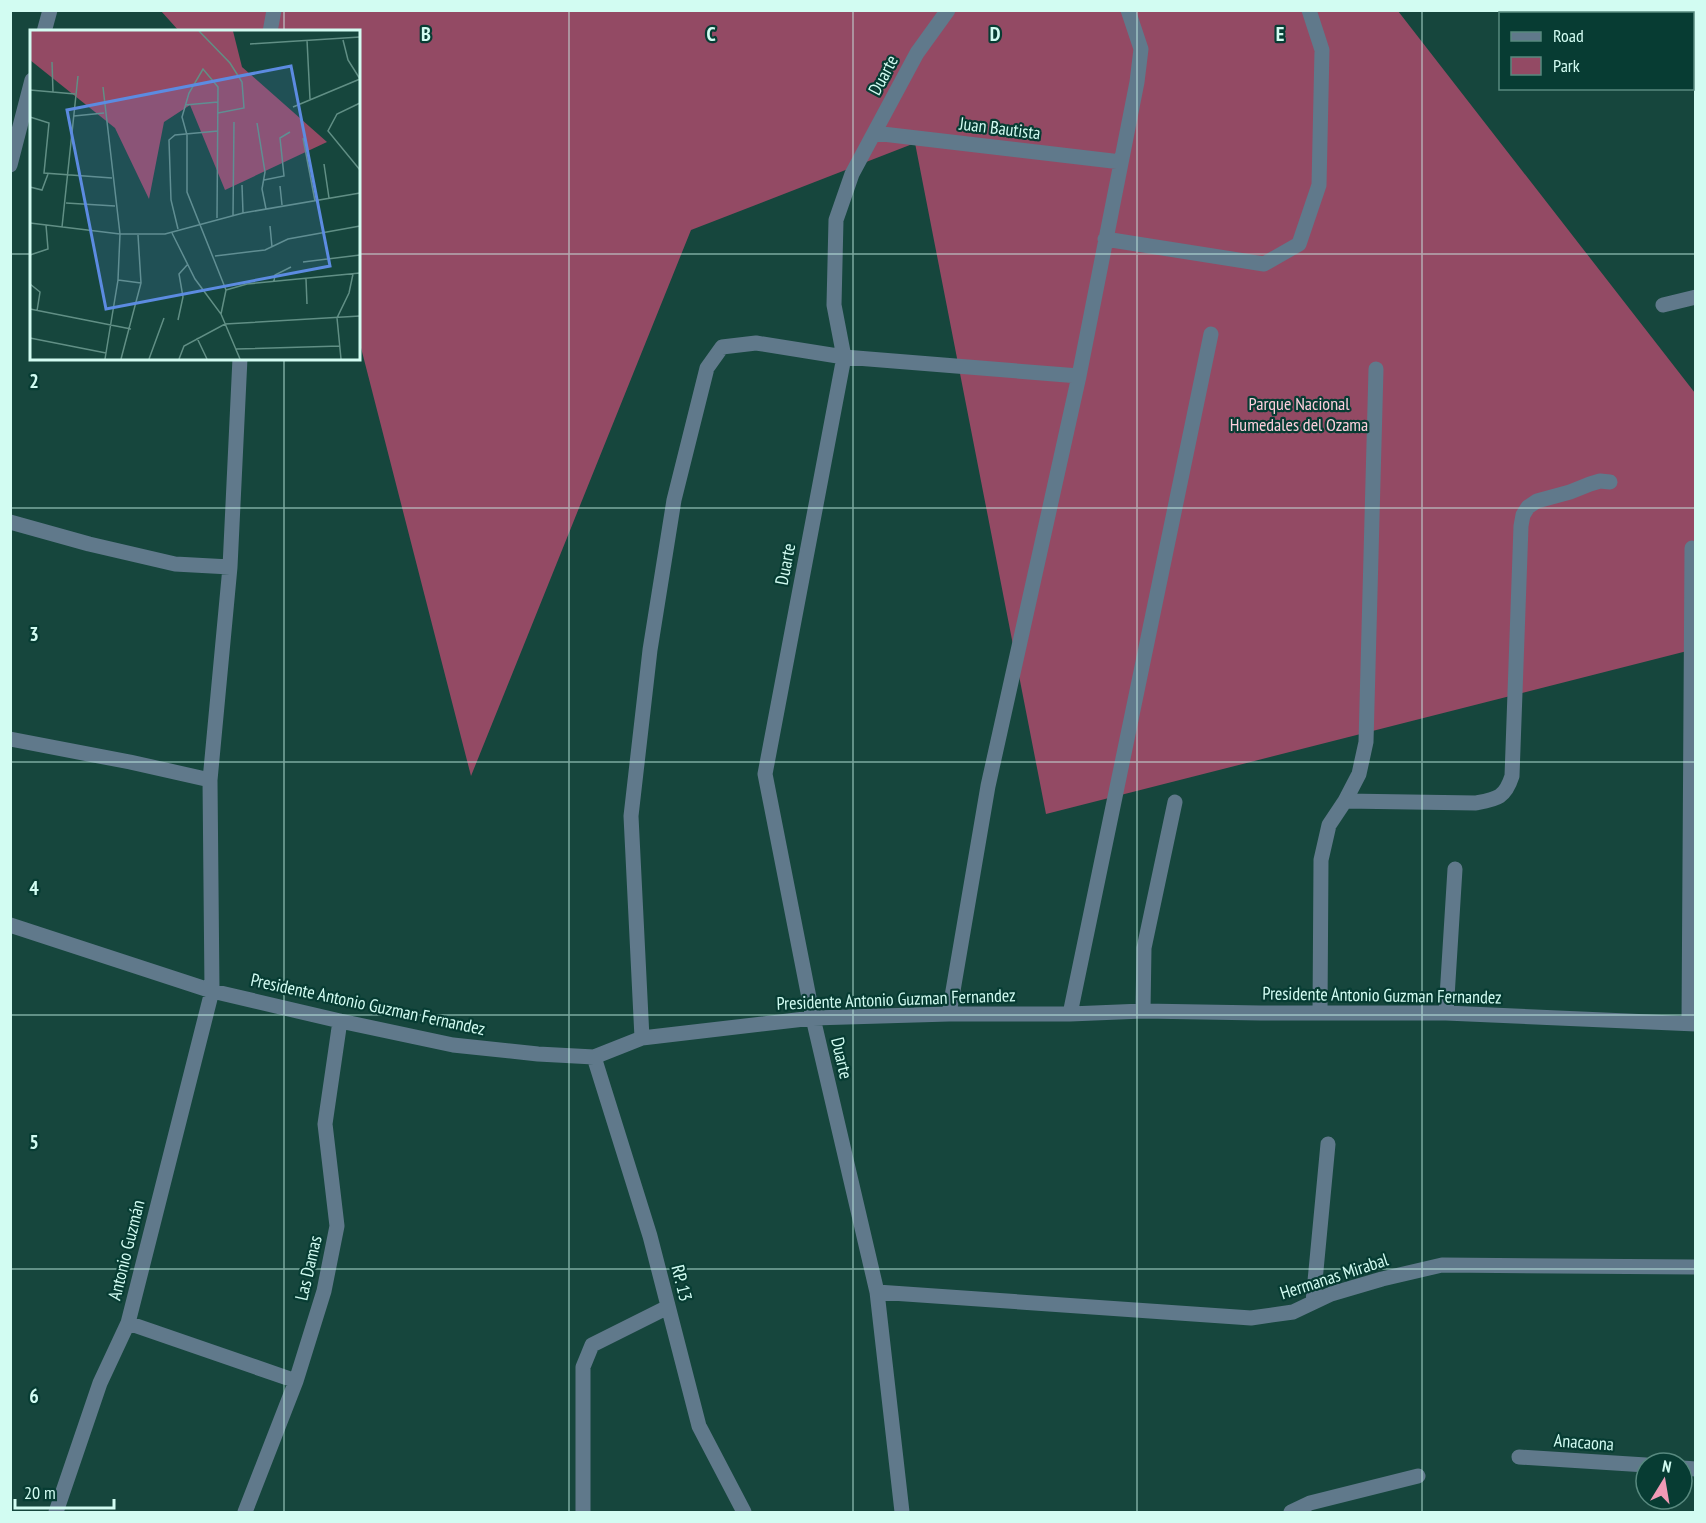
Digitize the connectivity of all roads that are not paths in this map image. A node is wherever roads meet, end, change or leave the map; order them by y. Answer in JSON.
{"nodes":[{"id":1,"x":50,"y":10,"type":"edge"},
{"id":2,"x":274,"y":10,"type":"edge"},
{"id":3,"x":948,"y":10,"type":"edge"},
{"id":4,"x":1128,"y":10,"type":"edge"},
{"id":5,"x":1309,"y":10,"type":"edge"},
{"id":6,"x":45,"y":30,"type":"edge"},
{"id":7,"x":270,"y":30,"type":"edge"},
{"id":8,"x":30,"y":88,"type":"edge"},
{"id":9,"x":874,"y":133,"type":"junction"},
{"id":10,"x":1121,"y":162,"type":"junction"},
{"id":11,"x":10,"y":165,"type":"edge"},
{"id":12,"x":1105,"y":239,"type":"junction"},
{"id":13,"x":1695,"y":297,"type":"edge"},
{"id":14,"x":1663,"y":304,"type":"dead end"},
{"id":15,"x":1211,"y":334,"type":"dead end"},
{"id":16,"x":844,"y":357,"type":"junction"},
{"id":17,"x":240,"y":360,"type":"edge"},
{"id":18,"x":1376,"y":369,"type":"dead end"},
{"id":19,"x":1079,"y":376,"type":"junction"},
{"id":20,"x":1610,"y":482,"type":"dead end"},
{"id":21,"x":10,"y":522,"type":"edge"},
{"id":22,"x":1692,"y":548,"type":"dead end"},
{"id":23,"x":231,"y":567,"type":"junction"},
{"id":24,"x":10,"y":739,"type":"edge"},
{"id":25,"x":210,"y":780,"type":"junction"},
{"id":26,"x":1345,"y":801,"type":"junction"},
{"id":27,"x":1175,"y":802,"type":"dead end"},
{"id":28,"x":1455,"y":869,"type":"dead end"},
{"id":29,"x":10,"y":926,"type":"edge"},
{"id":30,"x":212,"y":991,"type":"junction"},
{"id":31,"x":1143,"y":1011,"type":"junction"},
{"id":32,"x":1320,"y":1013,"type":"junction"},
{"id":33,"x":1446,"y":1013,"type":"junction"},
{"id":34,"x":949,"y":1014,"type":"junction"},
{"id":35,"x":1070,"y":1014,"type":"junction"},
{"id":36,"x":813,"y":1018,"type":"junction"},
{"id":37,"x":340,"y":1021,"type":"junction"},
{"id":38,"x":1692,"y":1024,"type":"edge"},
{"id":39,"x":642,"y":1038,"type":"junction"},
{"id":40,"x":594,"y":1057,"type":"junction"},
{"id":41,"x":1328,"y":1144,"type":"dead end"},
{"id":42,"x":1695,"y":1267,"type":"edge"},
{"id":43,"x":877,"y":1292,"type":"junction"},
{"id":44,"x":1313,"y":1302,"type":"junction"},
{"id":45,"x":668,"y":1307,"type":"junction"},
{"id":46,"x":128,"y":1323,"type":"junction"},
{"id":47,"x":296,"y":1381,"type":"junction"},
{"id":48,"x":1519,"y":1457,"type":"dead end"},
{"id":49,"x":1634,"y":1464,"type":"edge"},
{"id":50,"x":1418,"y":1476,"type":"dead end"},
{"id":51,"x":56,"y":1512,"type":"edge"},
{"id":52,"x":245,"y":1512,"type":"edge"},
{"id":53,"x":583,"y":1512,"type":"edge"},
{"id":54,"x":744,"y":1512,"type":"edge"},
{"id":55,"x":902,"y":1512,"type":"edge"},
{"id":56,"x":1291,"y":1512,"type":"edge"}],
"edges":[{"from":1,"to":6,"type":"street"},
{"from":2,"to":7,"type":"street"},
{"from":3,"to":9,"type":"street","name":"Duarte"},
{"from":4,"to":10,"type":"street"},
{"from":5,"to":12,"type":"street"},
{"from":8,"to":11,"type":"street"},
{"from":9,"to":10,"type":"street","name":"Juan Bautista"},
{"from":9,"to":16,"type":"street","name":"Duarte"},
{"from":10,"to":12,"type":"street"},
{"from":12,"to":19,"type":"street"},
{"from":13,"to":14,"type":"street"},
{"from":15,"to":35,"type":"street"},
{"from":16,"to":19,"type":"street"},
{"from":16,"to":36,"type":"street","name":"Duarte"},
{"from":16,"to":39,"type":"street"},
{"from":17,"to":23,"type":"street","name":"Antonio Guzmán"},
{"from":18,"to":26,"type":"street"},
{"from":19,"to":34,"type":"street"},
{"from":20,"to":26,"type":"street"},
{"from":21,"to":23,"type":"street"},
{"from":22,"to":38,"type":"street"},
{"from":23,"to":25,"type":"street","name":"Antonio Guzmán"},
{"from":24,"to":25,"type":"street"},
{"from":25,"to":30,"type":"street","name":"Antonio Guzmán"},
{"from":26,"to":32,"type":"street"},
{"from":27,"to":31,"type":"street"},
{"from":28,"to":33,"type":"street"},
{"from":29,"to":30,"type":"street","name":"Presidente Antonio Guzman Fernandez"},
{"from":30,"to":37,"type":"street","name":"Presidente Antonio Guzman Fernandez"},
{"from":30,"to":46,"type":"street","name":"Antonio Guzmán"},
{"from":31,"to":32,"type":"street","name":"Presidente Antonio Guzman Fernandez"},
{"from":31,"to":35,"type":"street","name":"Presidente Antonio Guzman Fernandez"},
{"from":32,"to":33,"type":"street","name":"Presidente Antonio Guzman Fernandez"},
{"from":33,"to":38,"type":"street","name":"Presidente Antonio Guzman Fernandez"},
{"from":34,"to":35,"type":"street","name":"Presidente Antonio Guzman Fernandez"},
{"from":34,"to":36,"type":"street","name":"Presidente Antonio Guzman Fernandez"},
{"from":36,"to":39,"type":"street","name":"Presidente Antonio Guzman Fernandez"},
{"from":36,"to":43,"type":"street","name":"Duarte"},
{"from":37,"to":40,"type":"street","name":"Presidente Antonio Guzman Fernandez"},
{"from":37,"to":47,"type":"street","name":"Las Damas"},
{"from":39,"to":40,"type":"street","name":"Presidente Antonio Guzman Fernandez"},
{"from":40,"to":45,"type":"street","name":"RP. 13"},
{"from":41,"to":44,"type":"street"},
{"from":42,"to":44,"type":"street","name":"Hermanas Mirabal"},
{"from":43,"to":44,"type":"street","name":"Hermanas Mirabal"},
{"from":43,"to":55,"type":"street","name":"Duarte"},
{"from":45,"to":53,"type":"street"},
{"from":45,"to":54,"type":"street","name":"RP. 13"},
{"from":46,"to":47,"type":"street"},
{"from":46,"to":51,"type":"street","name":"Antonio Guzmán"},
{"from":47,"to":52,"type":"street","name":"Las Damas"},
{"from":48,"to":49,"type":"street","name":"Anacaona"},
{"from":50,"to":56,"type":"street"}]}
